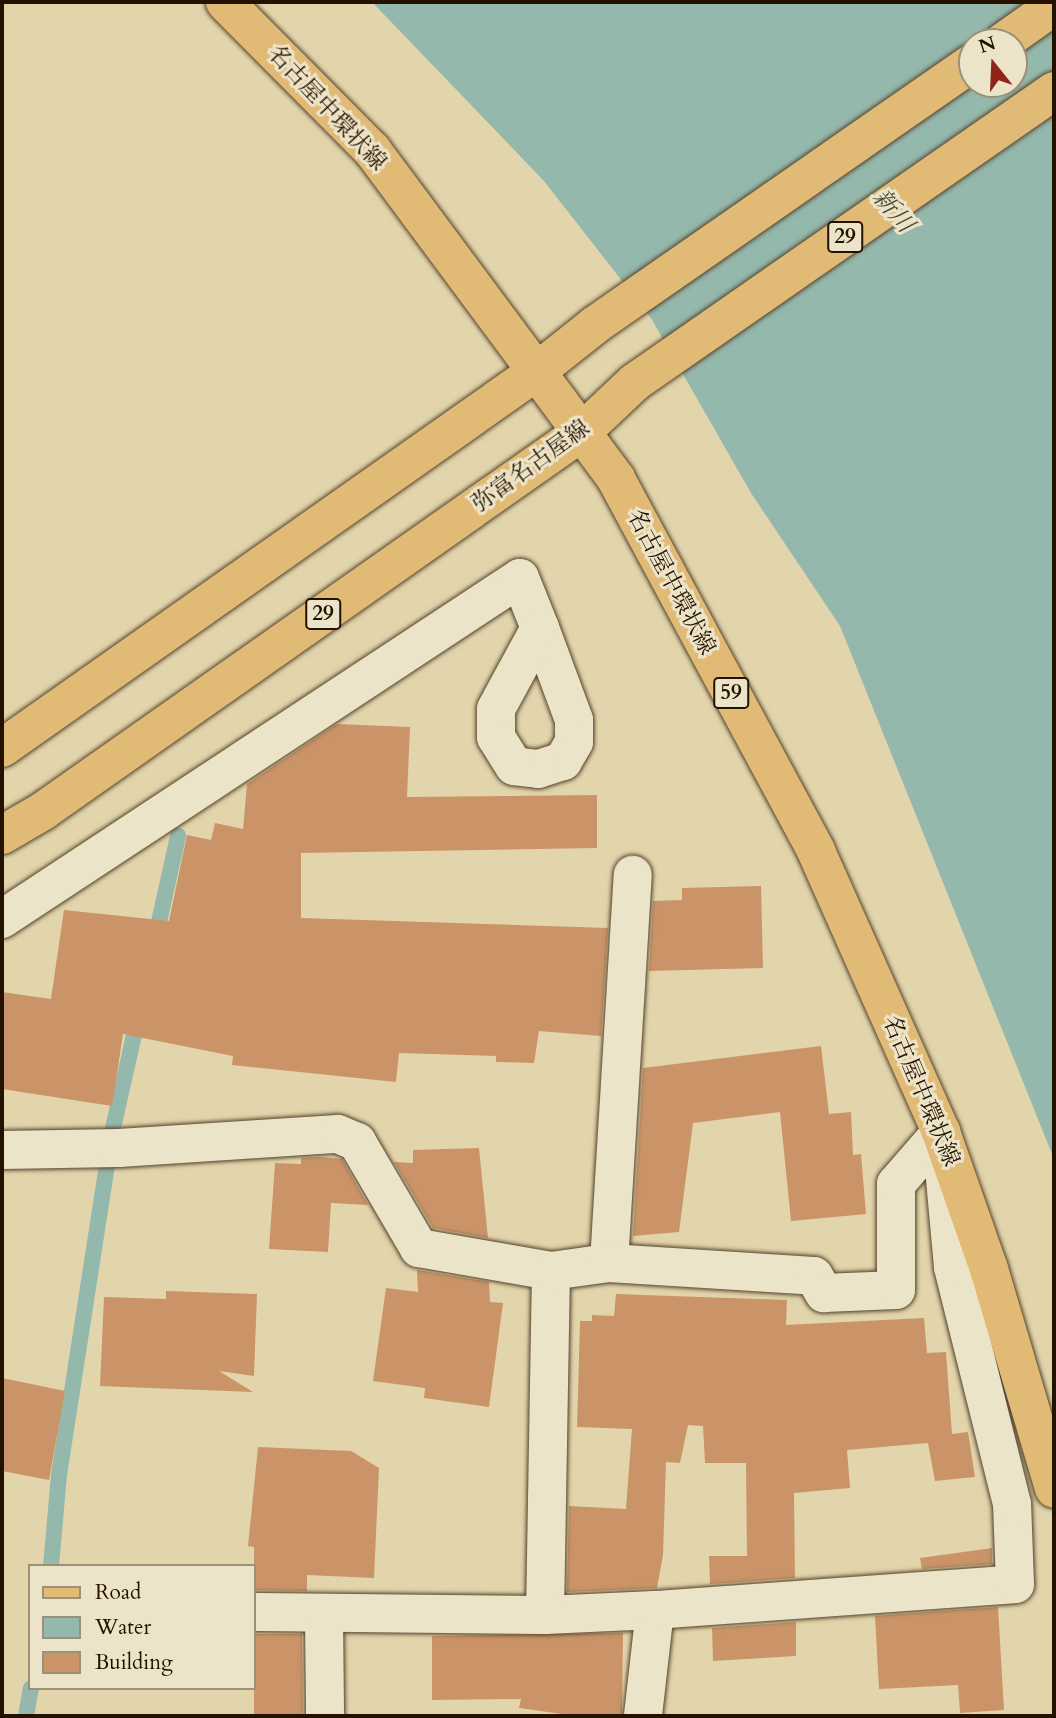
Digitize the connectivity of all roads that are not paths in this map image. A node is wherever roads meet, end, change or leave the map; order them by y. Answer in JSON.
{"nodes":[{"id":1,"x":225,"y":2,"type":"edge"},
{"id":2,"x":1054,"y":6,"type":"edge"},
{"id":3,"x":1023,"y":28,"type":"edge"},
{"id":4,"x":958,"y":73,"type":"edge"},
{"id":5,"x":1054,"y":91,"type":"edge"},
{"id":6,"x":536,"y":372,"type":"junction"},
{"id":7,"x":582,"y":432,"type":"junction"},
{"id":8,"x":540,"y":628,"type":"dead end"},
{"id":9,"x":2,"y":748,"type":"edge"},
{"id":10,"x":2,"y":835,"type":"edge"},
{"id":11,"x":633,"y":875,"type":"dead end"},
{"id":12,"x":2,"y":919,"type":"edge"},
{"id":13,"x":941,"y":1132,"type":"junction"},
{"id":14,"x":2,"y":1150,"type":"edge"},
{"id":15,"x":609,"y":1263,"type":"junction"},
{"id":16,"x":551,"y":1271,"type":"junction"},
{"id":17,"x":1054,"y":1489,"type":"edge"},
{"id":18,"x":655,"y":1610,"type":"junction"},
{"id":19,"x":256,"y":1612,"type":"edge"},
{"id":20,"x":324,"y":1615,"type":"junction"},
{"id":21,"x":545,"y":1615,"type":"junction"},
{"id":22,"x":325,"y":1716,"type":"edge"},
{"id":23,"x":643,"y":1716,"type":"edge"}],
"edges":[{"from":1,"to":6,"type":"main road","name":"名古屋中環状線","number":"59"},
{"from":2,"to":3,"type":"main road"},
{"from":4,"to":6,"type":"main road"},
{"from":5,"to":7,"type":"main road","name":"弥富名古屋線","number":"29"},
{"from":6,"to":7,"type":"main road","name":"名古屋中環状線","number":"59"},
{"from":6,"to":9,"type":"main road"},
{"from":7,"to":10,"type":"main road","name":"弥富名古屋線","number":"29"},
{"from":7,"to":13,"type":"main road","name":"名古屋中環状線","number":"59"},
{"from":8,"to":12,"type":"street"},
{"from":11,"to":15,"type":"street"},
{"from":13,"to":15,"type":"street"},
{"from":13,"to":17,"type":"main road","name":"名古屋中環状線","number":"59"},
{"from":13,"to":18,"type":"street"},
{"from":14,"to":16,"type":"street"},
{"from":15,"to":16,"type":"street"},
{"from":16,"to":21,"type":"street"},
{"from":18,"to":21,"type":"street"},
{"from":18,"to":23,"type":"street"},
{"from":19,"to":20,"type":"street"},
{"from":20,"to":21,"type":"street"},
{"from":20,"to":22,"type":"street"}]}
